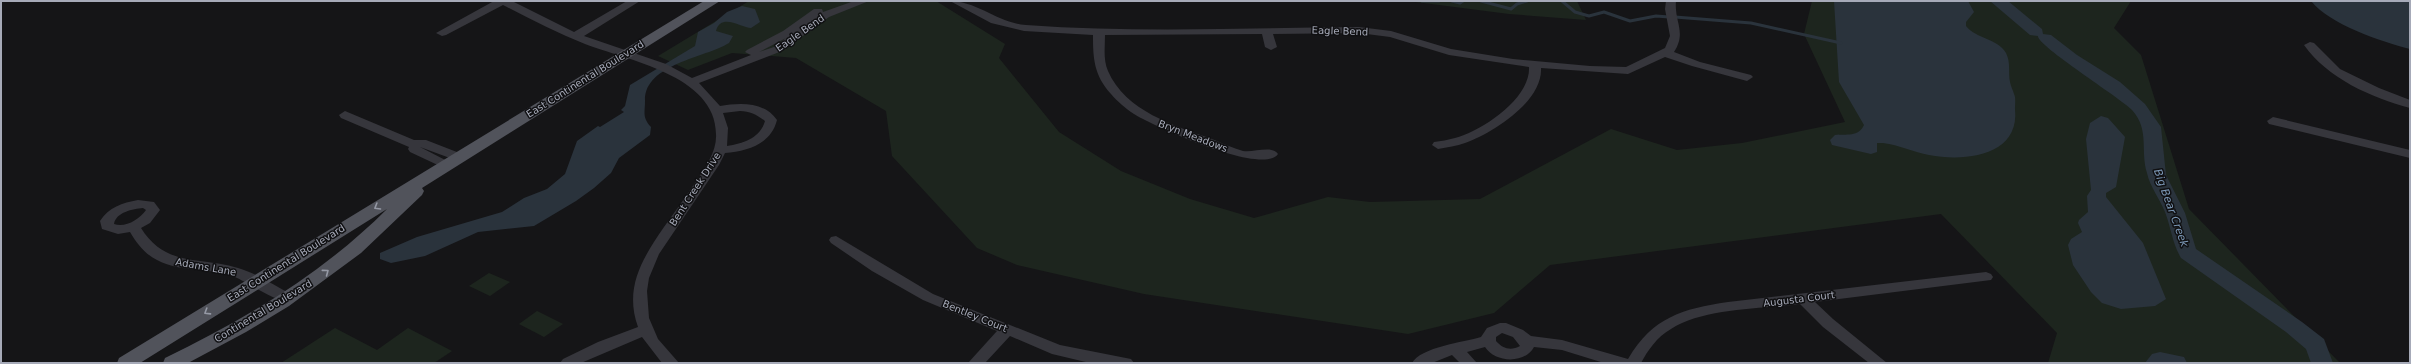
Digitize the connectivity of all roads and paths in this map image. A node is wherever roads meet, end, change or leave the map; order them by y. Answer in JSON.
{"nodes":[{"id":1,"x":503,"y":1,"type":"edge"},
{"id":2,"x":635,"y":1,"type":"edge"},
{"id":3,"x":713,"y":1,"type":"edge"},
{"id":4,"x":842,"y":1,"type":"edge"},
{"id":5,"x":864,"y":1,"type":"edge"},
{"id":6,"x":955,"y":1,"type":"edge"},
{"id":7,"x":1670,"y":5,"type":"edge"},
{"id":8,"x":1266,"y":30,"type":"junction"},
{"id":9,"x":1099,"y":32,"type":"junction"},
{"id":10,"x":442,"y":33,"type":"dead end"},
{"id":11,"x":575,"y":36,"type":"junction"},
{"id":12,"x":2310,"y":45,"type":"dead end"},
{"id":13,"x":1271,"y":47,"type":"dead end"},
{"id":14,"x":1665,"y":53,"type":"junction"},
{"id":15,"x":625,"y":55,"type":"junction"},
{"id":16,"x":1535,"y":64,"type":"junction"},
{"id":17,"x":1747,"y":77,"type":"dead end"},
{"id":18,"x":689,"y":80,"type":"junction"},
{"id":19,"x":2410,"y":104,"type":"edge"},
{"id":20,"x":717,"y":110,"type":"junction"},
{"id":21,"x":345,"y":115,"type":"dead end"},
{"id":22,"x":2273,"y":121,"type":"dead end"},
{"id":23,"x":1438,"y":145,"type":"dead end"},
{"id":24,"x":721,"y":150,"type":"junction"},
{"id":25,"x":1272,"y":154,"type":"dead end"},
{"id":26,"x":2410,"y":154,"type":"edge"},
{"id":27,"x":453,"y":160,"type":"junction"},
{"id":28,"x":133,"y":226,"type":"dead end"},
{"id":29,"x":836,"y":240,"type":"dead end"},
{"id":30,"x":1986,"y":277,"type":"dead end"},
{"id":31,"x":255,"y":282,"type":"junction"},
{"id":32,"x":288,"y":298,"type":"junction"},
{"id":33,"x":1803,"y":298,"type":"junction"},
{"id":34,"x":645,"y":330,"type":"junction"},
{"id":35,"x":1007,"y":330,"type":"junction"},
{"id":36,"x":1488,"y":341,"type":"junction"},
{"id":37,"x":1526,"y":341,"type":"junction"},
{"id":38,"x":1455,"y":349,"type":"junction"},
{"id":39,"x":126,"y":363,"type":"edge"},
{"id":40,"x":172,"y":363,"type":"edge"},
{"id":41,"x":568,"y":363,"type":"edge"},
{"id":42,"x":670,"y":363,"type":"edge"},
{"id":43,"x":976,"y":363,"type":"edge"},
{"id":44,"x":1126,"y":363,"type":"edge"},
{"id":45,"x":1420,"y":363,"type":"edge"},
{"id":46,"x":1469,"y":363,"type":"edge"},
{"id":47,"x":1623,"y":363,"type":"edge"},
{"id":48,"x":1633,"y":363,"type":"edge"},
{"id":49,"x":1879,"y":363,"type":"edge"}],
"edges":[{"from":1,"to":10,"type":"street"},
{"from":1,"to":11,"type":"street","name":"Bent Creek Drive"},
{"from":2,"to":11,"type":"street"},
{"from":3,"to":15,"type":"main road","name":"East Continental Boulevard"},
{"from":4,"to":18,"type":"street","name":"Eagle Bend"},
{"from":5,"to":18,"type":"street","name":"Eagle Bend"},
{"from":6,"to":9,"type":"street","name":"Eagle Bend"},
{"from":7,"to":14,"type":"street"},
{"from":8,"to":9,"type":"street","name":"Eagle Bend"},
{"from":8,"to":13,"type":"street"},
{"from":8,"to":16,"type":"street","name":"Eagle Bend"},
{"from":9,"to":25,"type":"street","name":"Bryn Meadows"},
{"from":11,"to":15,"type":"street","name":"Bent Creek Drive"},
{"from":12,"to":19,"type":"street"},
{"from":14,"to":16,"type":"street","name":"Eagle Bend"},
{"from":14,"to":17,"type":"street"},
{"from":15,"to":18,"type":"street","name":"Bent Creek Drive"},
{"from":15,"to":27,"type":"main road","name":"East Continental Boulevard"},
{"from":16,"to":23,"type":"street"},
{"from":18,"to":20,"type":"street","name":"Bent Creek Drive"},
{"from":20,"to":24,"type":"street","name":"Bent Creek Drive"},
{"from":20,"to":24,"type":"street"},
{"from":21,"to":27,"type":"street"},
{"from":22,"to":26,"type":"street"},
{"from":24,"to":34,"type":"street","name":"Bent Creek Drive"},
{"from":27,"to":31,"type":"main road","name":"East Continental Boulevard","one_way":true},
{"from":32,"to":27,"type":"main road","name":"Continental Boulevard","one_way":true},
{"from":28,"to":31,"type":"street","name":"Adams Lane"},
{"from":29,"to":35,"type":"street","name":"Bentley Court"},
{"from":30,"to":33,"type":"street","name":"Augusta Court"},
{"from":31,"to":32,"type":"street","name":"Adams Lane"},
{"from":31,"to":39,"type":"main road","name":"East Continental Boulevard","one_way":true},
{"from":32,"to":40,"type":"main road","name":"Continental Boulevard"},
{"from":33,"to":48,"type":"street","name":"Augusta Court"},
{"from":33,"to":49,"type":"street"},
{"from":34,"to":41,"type":"street"},
{"from":34,"to":42,"type":"street","name":"Bent Creek Drive"},
{"from":35,"to":43,"type":"street"},
{"from":35,"to":44,"type":"street","name":"Bentley Court"},
{"from":36,"to":37,"type":"street"},
{"from":36,"to":37,"type":"street"},
{"from":36,"to":38,"type":"street"},
{"from":37,"to":47,"type":"street"},
{"from":38,"to":45,"type":"street"},
{"from":38,"to":46,"type":"street"}]}
